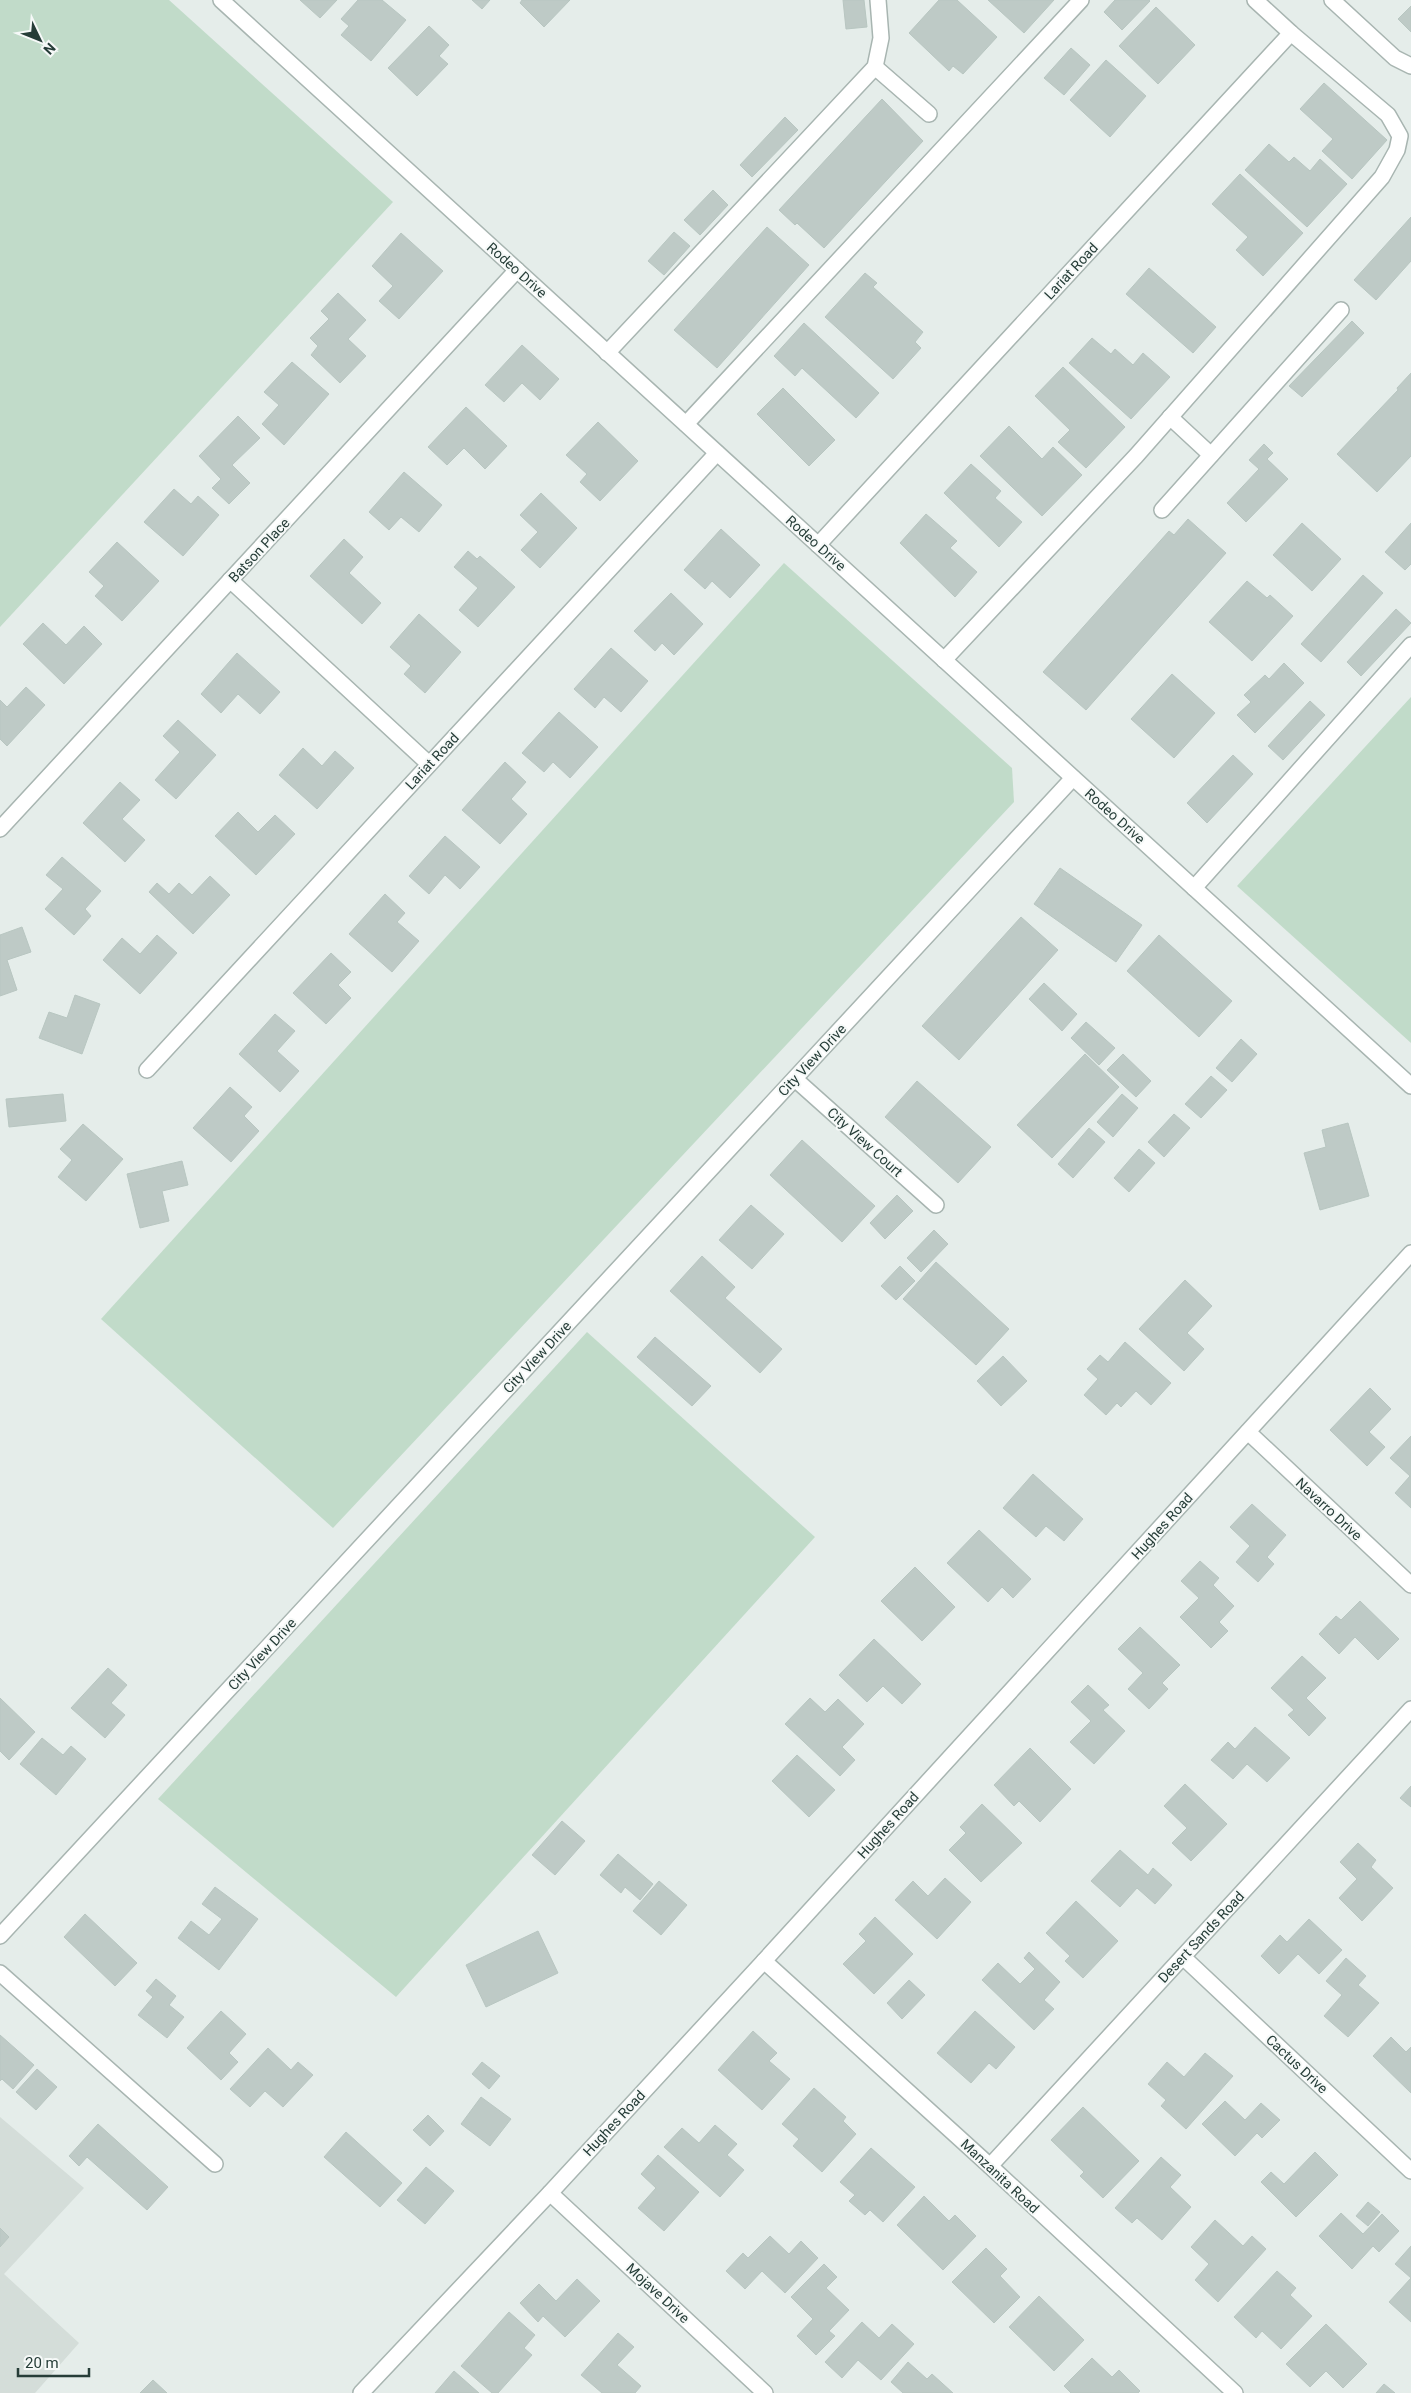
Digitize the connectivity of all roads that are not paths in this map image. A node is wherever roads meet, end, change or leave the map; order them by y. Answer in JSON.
{"nodes":[{"id":1,"x":220,"y":0,"type":"edge"},
{"id":2,"x":878,"y":0,"type":"edge"},
{"id":3,"x":1081,"y":0,"type":"edge"},
{"id":4,"x":1255,"y":0,"type":"edge"},
{"id":5,"x":1332,"y":0,"type":"edge"},
{"id":6,"x":1291,"y":33,"type":"junction"},
{"id":7,"x":1411,"y":66,"type":"edge"},
{"id":8,"x":875,"y":67,"type":"junction"},
{"id":9,"x":928,"y":114,"type":"dead end"},
{"id":10,"x":517,"y":270,"type":"junction"},
{"id":11,"x":1341,"y":310,"type":"dead end"},
{"id":12,"x":607,"y":352,"type":"junction"},
{"id":13,"x":1170,"y":417,"type":"junction"},
{"id":14,"x":686,"y":424,"type":"junction"},
{"id":15,"x":717,"y":453,"type":"junction"},
{"id":16,"x":1211,"y":455,"type":"junction"},
{"id":17,"x":1162,"y":510,"type":"dead end"},
{"id":18,"x":818,"y":545,"type":"junction"},
{"id":19,"x":230,"y":580,"type":"junction"},
{"id":20,"x":1411,"y":645,"type":"edge"},
{"id":21,"x":944,"y":660,"type":"junction"},
{"id":22,"x":428,"y":764,"type":"junction"},
{"id":23,"x":1074,"y":778,"type":"junction"},
{"id":24,"x":0,"y":829,"type":"edge"},
{"id":25,"x":1194,"y":888,"type":"junction"},
{"id":26,"x":146,"y":1070,"type":"dead end"},
{"id":27,"x":795,"y":1079,"type":"junction"},
{"id":28,"x":1411,"y":1086,"type":"edge"},
{"id":29,"x":936,"y":1205,"type":"dead end"},
{"id":30,"x":1411,"y":1253,"type":"edge"},
{"id":31,"x":1248,"y":1432,"type":"junction"},
{"id":32,"x":1411,"y":1585,"type":"edge"},
{"id":33,"x":1411,"y":1709,"type":"edge"},
{"id":34,"x":0,"y":1936,"type":"edge"},
{"id":35,"x":1183,"y":1957,"type":"junction"},
{"id":36,"x":764,"y":1961,"type":"junction"},
{"id":37,"x":0,"y":1973,"type":"edge"},
{"id":38,"x":215,"y":2164,"type":"dead end"},
{"id":39,"x":990,"y":2166,"type":"junction"},
{"id":40,"x":1411,"y":2171,"type":"edge"},
{"id":41,"x":550,"y":2193,"type":"junction"},
{"id":42,"x":361,"y":2393,"type":"edge"},
{"id":43,"x":766,"y":2393,"type":"edge"},
{"id":44,"x":1235,"y":2393,"type":"edge"}],
"edges":[{"from":1,"to":10,"type":"street","name":"Rodeo Drive"},
{"from":2,"to":8,"type":"street"},
{"from":3,"to":14,"type":"street"},
{"from":4,"to":6,"type":"street"},
{"from":5,"to":7,"type":"street"},
{"from":6,"to":13,"type":"street"},
{"from":6,"to":18,"type":"street","name":"Lariat Road"},
{"from":8,"to":9,"type":"street"},
{"from":8,"to":12,"type":"street"},
{"from":10,"to":12,"type":"street","name":"Rodeo Drive"},
{"from":10,"to":19,"type":"street","name":"Batson Place"},
{"from":11,"to":16,"type":"street"},
{"from":12,"to":14,"type":"street","name":"Rodeo Drive"},
{"from":13,"to":16,"type":"street"},
{"from":13,"to":21,"type":"street"},
{"from":14,"to":15,"type":"street","name":"Rodeo Drive"},
{"from":15,"to":18,"type":"street","name":"Rodeo Drive"},
{"from":15,"to":22,"type":"street","name":"Lariat Road"},
{"from":16,"to":17,"type":"street"},
{"from":18,"to":21,"type":"street","name":"Rodeo Drive"},
{"from":19,"to":22,"type":"street"},
{"from":19,"to":24,"type":"street","name":"Batson Place"},
{"from":20,"to":25,"type":"street"},
{"from":21,"to":23,"type":"street","name":"Rodeo Drive"},
{"from":22,"to":26,"type":"street","name":"Lariat Road"},
{"from":23,"to":25,"type":"street","name":"Rodeo Drive"},
{"from":23,"to":27,"type":"street","name":"City View Drive"},
{"from":25,"to":28,"type":"street","name":"Rodeo Drive"},
{"from":27,"to":29,"type":"street","name":"City View Court"},
{"from":27,"to":34,"type":"street","name":"City View Drive"},
{"from":30,"to":31,"type":"street","name":"Hughes Road"},
{"from":31,"to":32,"type":"street","name":"Navarro Drive"},
{"from":31,"to":36,"type":"street","name":"Hughes Road"},
{"from":33,"to":35,"type":"street","name":"Desert Sands Road"},
{"from":35,"to":39,"type":"street","name":"Desert Sands Road"},
{"from":35,"to":40,"type":"street","name":"Cactus Drive"},
{"from":36,"to":39,"type":"street","name":"Manzanita Road"},
{"from":36,"to":41,"type":"street","name":"Hughes Road"},
{"from":37,"to":38,"type":"street"},
{"from":39,"to":44,"type":"street","name":"Manzanita Road"},
{"from":41,"to":42,"type":"street","name":"Hughes Road"},
{"from":41,"to":43,"type":"street","name":"Mojave Drive"}]}
